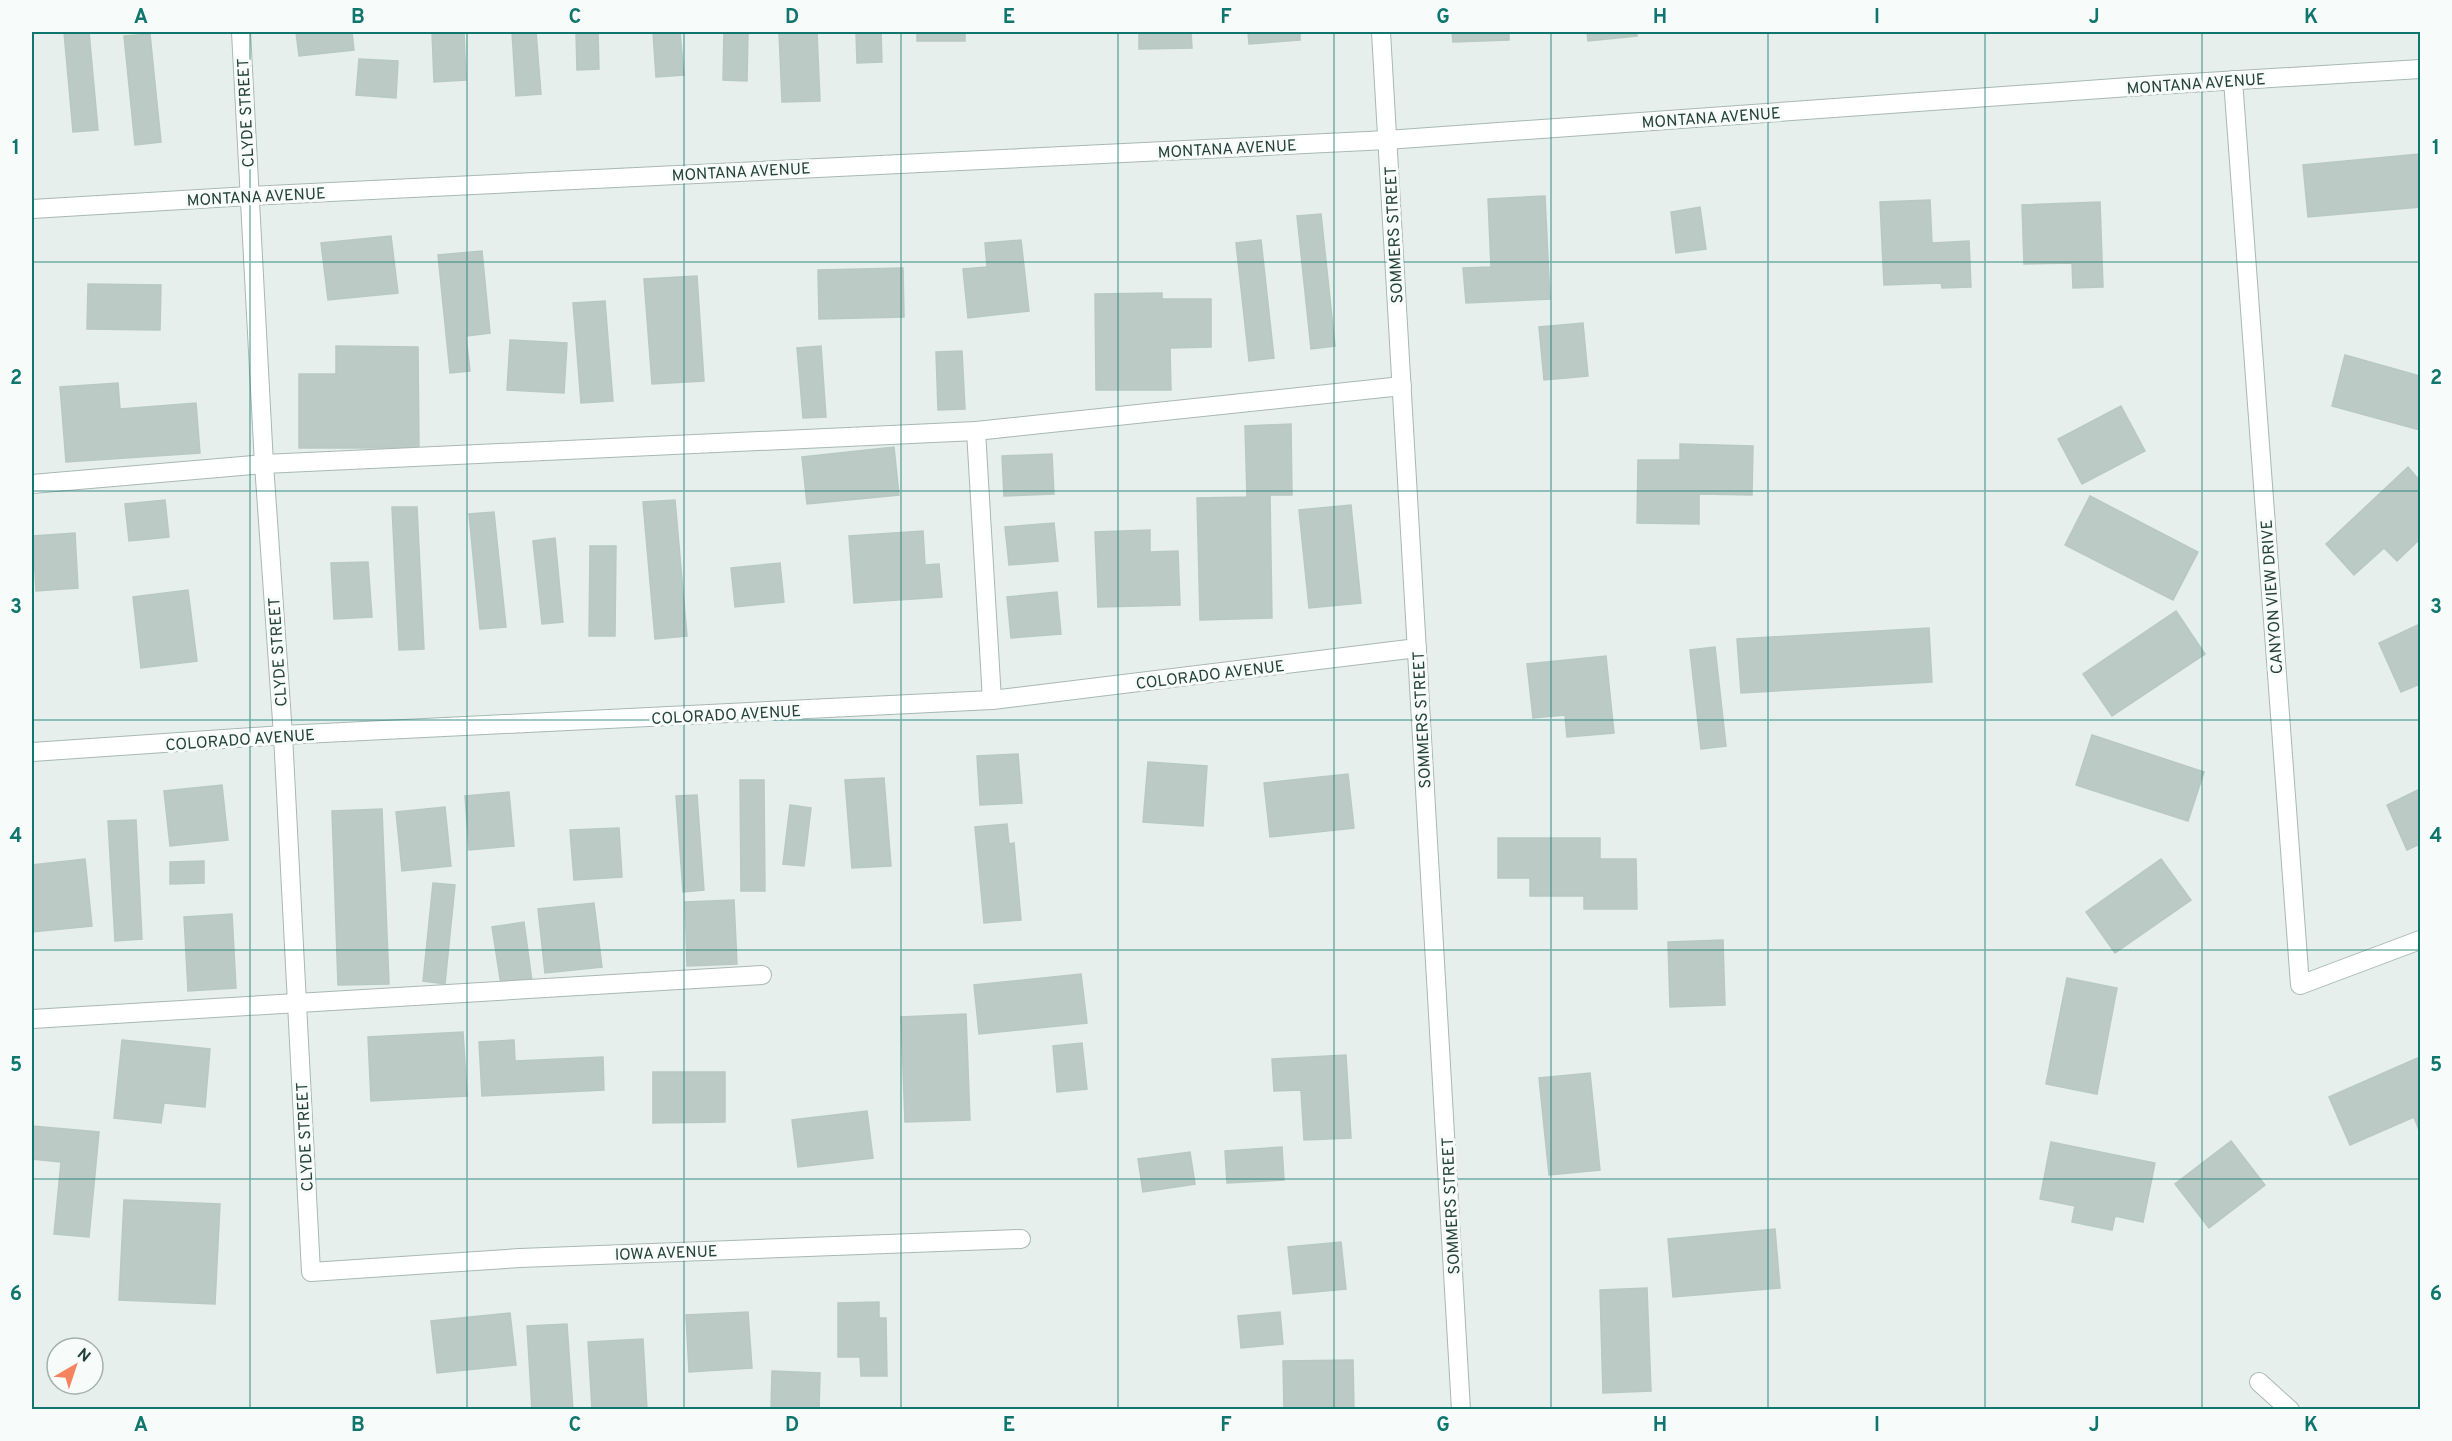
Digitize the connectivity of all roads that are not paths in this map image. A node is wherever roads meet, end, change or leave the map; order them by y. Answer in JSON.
{"nodes":[{"id":1,"x":241,"y":32,"type":"edge"},
{"id":2,"x":1381,"y":32,"type":"edge"},
{"id":3,"x":2421,"y":69,"type":"edge"},
{"id":4,"x":2233,"y":80,"type":"junction"},
{"id":5,"x":1387,"y":140,"type":"junction"},
{"id":6,"x":249,"y":196,"type":"junction"},
{"id":7,"x":32,"y":209,"type":"edge"},
{"id":8,"x":1402,"y":386,"type":"junction"},
{"id":9,"x":976,"y":431,"type":"junction"},
{"id":10,"x":264,"y":464,"type":"junction"},
{"id":11,"x":32,"y":484,"type":"edge"},
{"id":12,"x":1417,"y":648,"type":"junction"},
{"id":13,"x":992,"y":700,"type":"junction"},
{"id":14,"x":283,"y":735,"type":"junction"},
{"id":15,"x":32,"y":752,"type":"edge"},
{"id":16,"x":2421,"y":940,"type":"edge"},
{"id":17,"x":762,"y":975,"type":"dead end"},
{"id":18,"x":297,"y":1002,"type":"junction"},
{"id":19,"x":32,"y":1019,"type":"edge"},
{"id":20,"x":1021,"y":1239,"type":"dead end"},
{"id":21,"x":311,"y":1272,"type":"joint"},
{"id":22,"x":2259,"y":1382,"type":"dead end"},
{"id":23,"x":1461,"y":1410,"type":"edge"},
{"id":24,"x":2290,"y":1410,"type":"edge"}],
"edges":[{"from":1,"to":6,"type":"street","name":"CLYDE STREET"},
{"from":2,"to":5,"type":"street","name":"SOMMERS STREET"},
{"from":3,"to":4,"type":"street","name":"MONTANA AVENUE"},
{"from":4,"to":5,"type":"street","name":"MONTANA AVENUE"},
{"from":4,"to":16,"type":"street","name":"CANYON VIEW DRIVE"},
{"from":5,"to":6,"type":"street","name":"MONTANA AVENUE"},
{"from":5,"to":8,"type":"street","name":"SOMMERS STREET"},
{"from":6,"to":7,"type":"street","name":"MONTANA AVENUE"},
{"from":6,"to":10,"type":"street","name":"CLYDE STREET"},
{"from":8,"to":9,"type":"street"},
{"from":8,"to":12,"type":"street","name":"SOMMERS STREET"},
{"from":9,"to":10,"type":"street"},
{"from":9,"to":13,"type":"street"},
{"from":10,"to":11,"type":"street"},
{"from":10,"to":14,"type":"street","name":"CLYDE STREET"},
{"from":12,"to":13,"type":"street","name":"COLORADO AVENUE"},
{"from":12,"to":23,"type":"street","name":"SOMMERS STREET"},
{"from":13,"to":14,"type":"street","name":"COLORADO AVENUE"},
{"from":14,"to":15,"type":"street","name":"COLORADO AVENUE"},
{"from":14,"to":18,"type":"street","name":"CLYDE STREET"},
{"from":17,"to":18,"type":"street"},
{"from":18,"to":19,"type":"street"},
{"from":18,"to":21,"type":"street","name":"CLYDE STREET"},
{"from":20,"to":21,"type":"street","name":"IOWA AVENUE"},
{"from":22,"to":24,"type":"street"}]}
